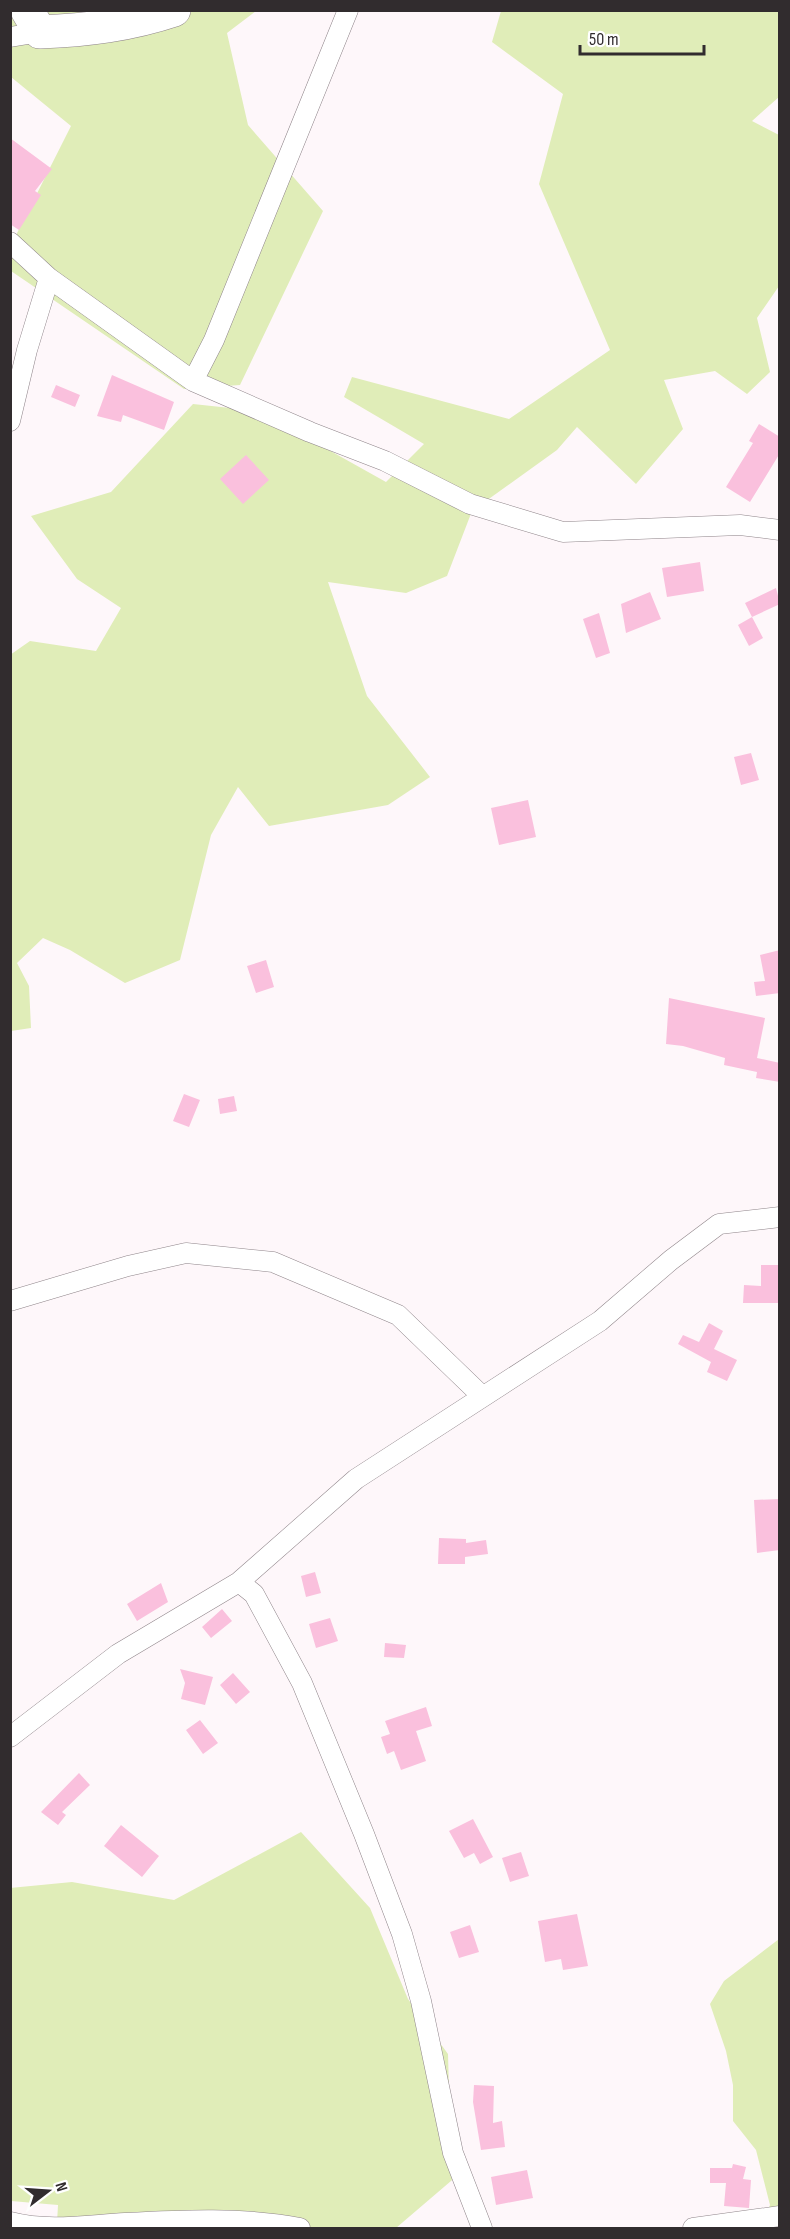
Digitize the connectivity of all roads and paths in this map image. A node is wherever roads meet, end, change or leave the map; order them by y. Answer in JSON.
{"nodes":[{"id":1,"x":174,"y":10,"type":"edge"},
{"id":2,"x":348,"y":10,"type":"edge"},
{"id":3,"x":26,"y":27,"type":"edge"},
{"id":4,"x":10,"y":242,"type":"edge"},
{"id":5,"x":49,"y":278,"type":"junction"},
{"id":6,"x":193,"y":381,"type":"junction"},
{"id":7,"x":10,"y":421,"type":"edge"},
{"id":8,"x":780,"y":530,"type":"edge"},
{"id":9,"x":780,"y":1217,"type":"edge"},
{"id":10,"x":10,"y":1301,"type":"edge"},
{"id":11,"x":482,"y":1396,"type":"junction"},
{"id":12,"x":239,"y":1582,"type":"junction"},
{"id":13,"x":10,"y":1737,"type":"edge"},
{"id":14,"x":780,"y":2216,"type":"edge"},
{"id":15,"x":10,"y":2222,"type":"edge"},
{"id":16,"x":300,"y":2229,"type":"edge"},
{"id":17,"x":482,"y":2229,"type":"edge"},
{"id":18,"x":693,"y":2229,"type":"edge"}],
"edges":[{"from":1,"to":3,"type":"highway"},
{"from":2,"to":6,"type":"street"},
{"from":4,"to":5,"type":"street"},
{"from":5,"to":6,"type":"street"},
{"from":5,"to":7,"type":"street"},
{"from":6,"to":8,"type":"street"},
{"from":9,"to":11,"type":"street"},
{"from":10,"to":11,"type":"street"},
{"from":11,"to":12,"type":"street"},
{"from":12,"to":13,"type":"street"},
{"from":12,"to":17,"type":"street"},
{"from":14,"to":18,"type":"street"},
{"from":15,"to":16,"type":"street"}]}
